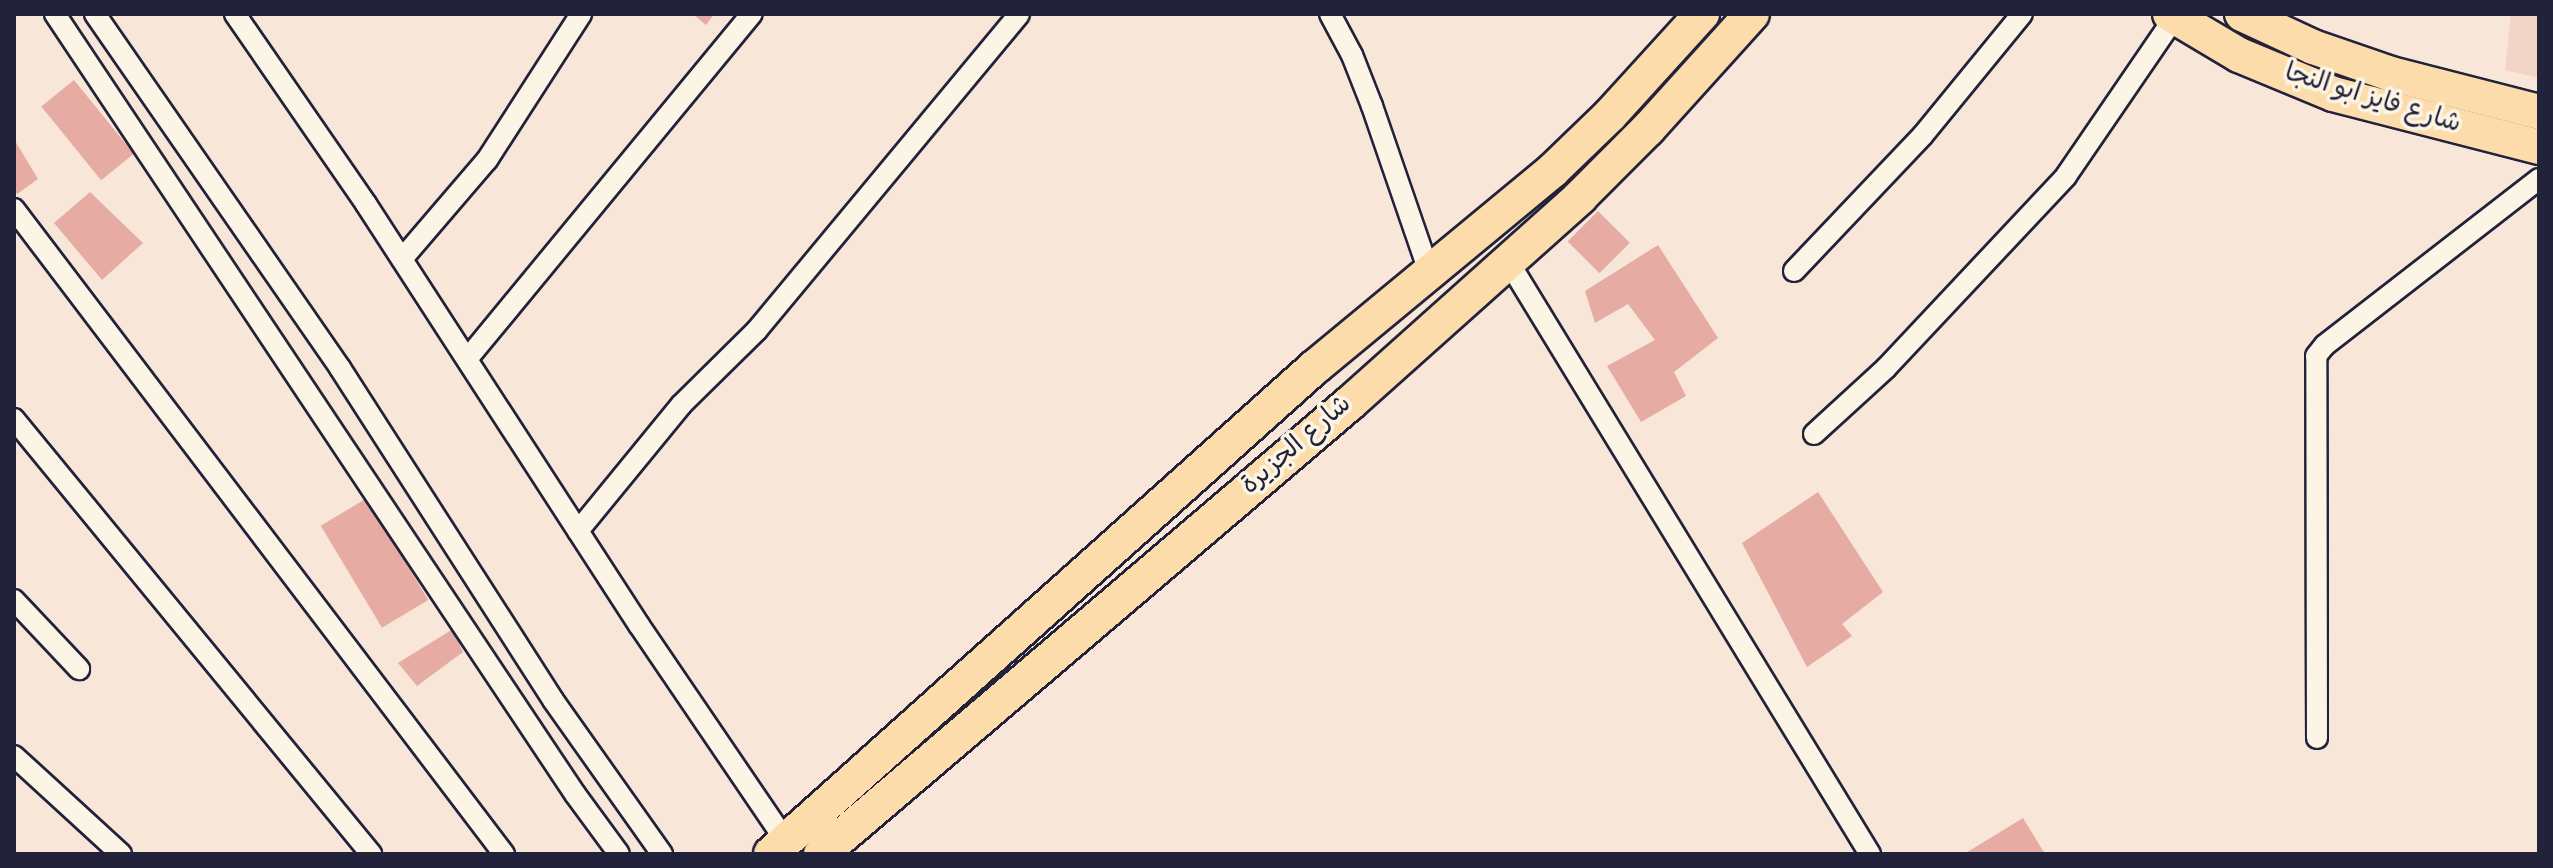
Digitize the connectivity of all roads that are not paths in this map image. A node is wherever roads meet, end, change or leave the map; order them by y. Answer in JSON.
{"nodes":[{"id":1,"x":55,"y":14,"type":"edge"},
{"id":2,"x":95,"y":14,"type":"edge"},
{"id":3,"x":235,"y":14,"type":"edge"},
{"id":4,"x":581,"y":14,"type":"edge"},
{"id":5,"x":752,"y":14,"type":"edge"},
{"id":6,"x":1019,"y":14,"type":"edge"},
{"id":7,"x":1330,"y":14,"type":"edge"},
{"id":8,"x":1702,"y":14,"type":"edge"},
{"id":9,"x":1752,"y":14,"type":"edge"},
{"id":10,"x":2022,"y":14,"type":"edge"},
{"id":11,"x":2242,"y":14,"type":"edge"},
{"id":12,"x":2172,"y":16,"type":"edge"},
{"id":13,"x":2471,"y":97,"type":"junction"},
{"id":14,"x":2539,"y":112,"type":"edge"},
{"id":15,"x":2463,"y":130,"type":"junction"},
{"id":16,"x":2539,"y":147,"type":"edge"},
{"id":17,"x":2539,"y":179,"type":"edge"},
{"id":18,"x":14,"y":209,"type":"edge"},
{"id":19,"x":402,"y":259,"type":"junction"},
{"id":20,"x":1508,"y":261,"type":"junction"},
{"id":21,"x":1794,"y":271,"type":"dead end"},
{"id":22,"x":1430,"y":274,"type":"junction"},
{"id":23,"x":468,"y":358,"type":"junction"},
{"id":24,"x":1315,"y":367,"type":"junction"},
{"id":25,"x":1350,"y":403,"type":"junction"},
{"id":26,"x":14,"y":419,"type":"edge"},
{"id":27,"x":1814,"y":434,"type":"dead end"},
{"id":28,"x":578,"y":531,"type":"junction"},
{"id":29,"x":14,"y":600,"type":"edge"},
{"id":30,"x":79,"y":669,"type":"dead end"},
{"id":31,"x":2317,"y":738,"type":"dead end"},
{"id":32,"x":14,"y":756,"type":"edge"},
{"id":33,"x":794,"y":848,"type":"edge"},
{"id":34,"x":121,"y":854,"type":"edge"},
{"id":35,"x":371,"y":854,"type":"edge"},
{"id":36,"x":504,"y":854,"type":"edge"},
{"id":37,"x":619,"y":854,"type":"edge"},
{"id":38,"x":662,"y":854,"type":"edge"},
{"id":39,"x":1870,"y":854,"type":"edge"}],
"edges":[{"from":1,"to":37,"type":"street"},
{"from":2,"to":38,"type":"street"},
{"from":3,"to":19,"type":"street"},
{"from":4,"to":19,"type":"street"},
{"from":5,"to":23,"type":"street"},
{"from":6,"to":28,"type":"street"},
{"from":7,"to":22,"type":"street"},
{"from":8,"to":22,"type":"main road","name":"شارع الجزيرة"},
{"from":9,"to":20,"type":"main road","name":"شارع الجزيرة"},
{"from":10,"to":21,"type":"street"},
{"from":11,"to":13,"type":"main road","name":"شارع فايز ابو النجا"},
{"from":12,"to":15,"type":"main road","name":"شارع فايز ابو النجا"},
{"from":12,"to":27,"type":"street"},
{"from":13,"to":14,"type":"main road","name":"شارع فايز ابو النجا"},
{"from":13,"to":15,"type":"main road"},
{"from":15,"to":16,"type":"main road","name":"شارع فايز ابو النجا"},
{"from":17,"to":31,"type":"street"},
{"from":18,"to":36,"type":"street"},
{"from":19,"to":23,"type":"street"},
{"from":20,"to":25,"type":"main road","name":"شارع الجزيرة"},
{"from":20,"to":39,"type":"street"},
{"from":22,"to":24,"type":"main road","name":"شارع الجزيرة"},
{"from":23,"to":28,"type":"street"},
{"from":24,"to":25,"type":"main road"},
{"from":24,"to":33,"type":"main road","name":"شارع الجزيرة"},
{"from":25,"to":33,"type":"main road","name":"شارع الجزيرة"},
{"from":26,"to":35,"type":"street"},
{"from":28,"to":33,"type":"street"},
{"from":29,"to":30,"type":"street"},
{"from":32,"to":34,"type":"street"}]}
